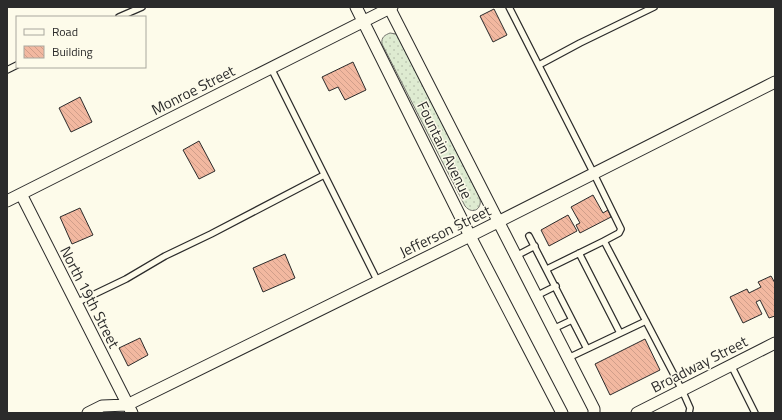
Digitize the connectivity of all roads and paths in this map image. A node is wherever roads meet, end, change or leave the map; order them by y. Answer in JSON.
{"nodes":[{"id":1,"x":142,"y":7,"type":"edge"},
{"id":2,"x":356,"y":7,"type":"edge"},
{"id":3,"x":391,"y":7,"type":"edge"},
{"id":4,"x":509,"y":7,"type":"edge"},
{"id":5,"x":654,"y":7,"type":"edge"},
{"id":6,"x":121,"y":16,"type":"edge"},
{"id":7,"x":364,"y":22,"type":"junction"},
{"id":8,"x":539,"y":65,"type":"junction"},
{"id":9,"x":16,"y":66,"type":"edge"},
{"id":10,"x":271,"y":68,"type":"junction"},
{"id":11,"x":7,"y":70,"type":"edge"},
{"id":12,"x":775,"y":82,"type":"edge"},
{"id":13,"x":594,"y":174,"type":"junction"},
{"id":14,"x":324,"y":175,"type":"junction"},
{"id":15,"x":21,"y":194,"type":"junction"},
{"id":16,"x":7,"y":201,"type":"edge"},
{"id":17,"x":498,"y":222,"type":"junction"},
{"id":18,"x":470,"y":236,"type":"junction"},
{"id":19,"x":529,"y":236,"type":"dead end"},
{"id":20,"x":604,"y":241,"type":"junction"},
{"id":21,"x":535,"y":246,"type":"junction"},
{"id":22,"x":579,"y":253,"type":"junction"},
{"id":23,"x":516,"y":256,"type":"junction"},
{"id":24,"x":547,"y":268,"type":"junction"},
{"id":25,"x":378,"y":282,"type":"junction"},
{"id":26,"x":556,"y":286,"type":"junction"},
{"id":27,"x":536,"y":296,"type":"junction"},
{"id":28,"x":76,"y":303,"type":"junction"},
{"id":29,"x":572,"y":320,"type":"junction"},
{"id":30,"x":646,"y":321,"type":"junction"},
{"id":31,"x":553,"y":329,"type":"junction"},
{"id":32,"x":620,"y":333,"type":"junction"},
{"id":33,"x":775,"y":343,"type":"edge"},
{"id":34,"x":587,"y":349,"type":"junction"},
{"id":35,"x":568,"y":358,"type":"junction"},
{"id":36,"x":731,"y":365,"type":"junction"},
{"id":37,"x":682,"y":390,"type":"junction"},
{"id":38,"x":128,"y":410,"type":"edge"},
{"id":39,"x":88,"y":413,"type":"edge"},
{"id":40,"x":562,"y":413,"type":"edge"},
{"id":41,"x":594,"y":413,"type":"edge"},
{"id":42,"x":637,"y":413,"type":"edge"},
{"id":43,"x":689,"y":413,"type":"edge"},
{"id":44,"x":755,"y":413,"type":"edge"}],
"edges":[{"from":1,"to":6,"type":"lane"},
{"from":2,"to":7,"type":"street","name":"Fountain Avenue"},
{"from":3,"to":7,"type":"street","name":"Monroe Street"},
{"from":3,"to":17,"type":"street","name":"Fountain Avenue"},
{"from":4,"to":8,"type":"lane"},
{"from":5,"to":8,"type":"lane"},
{"from":7,"to":10,"type":"street","name":"Monroe Street"},
{"from":7,"to":18,"type":"street","name":"Fountain Avenue"},
{"from":8,"to":13,"type":"lane"},
{"from":9,"to":11,"type":"lane"},
{"from":10,"to":14,"type":"lane"},
{"from":10,"to":15,"type":"street","name":"Monroe Street"},
{"from":12,"to":13,"type":"street","name":"Jefferson Street"},
{"from":13,"to":17,"type":"street","name":"Jefferson Street"},
{"from":13,"to":20,"type":"lane"},
{"from":14,"to":25,"type":"lane"},
{"from":14,"to":28,"type":"lane"},
{"from":15,"to":16,"type":"street","name":"Monroe Street"},
{"from":15,"to":28,"type":"street","name":"North 19th Street"},
{"from":17,"to":18,"type":"street","name":"Jefferson Street"},
{"from":17,"to":23,"type":"street","name":"Fountain Avenue"},
{"from":18,"to":25,"type":"street","name":"Jefferson Street"},
{"from":18,"to":40,"type":"street","name":"Fountain Avenue"},
{"from":19,"to":21,"type":"lane"},
{"from":20,"to":22,"type":"lane"},
{"from":20,"to":30,"type":"lane"},
{"from":21,"to":23,"type":"lane"},
{"from":21,"to":24,"type":"lane"},
{"from":22,"to":24,"type":"lane"},
{"from":22,"to":32,"type":"lane"},
{"from":23,"to":27,"type":"street","name":"Fountain Avenue"},
{"from":24,"to":26,"type":"lane"},
{"from":25,"to":38,"type":"street","name":"Jefferson Street"},
{"from":26,"to":27,"type":"lane"},
{"from":26,"to":29,"type":"lane"},
{"from":27,"to":31,"type":"street","name":"Fountain Avenue"},
{"from":28,"to":38,"type":"street","name":"North 19th Street"},
{"from":29,"to":31,"type":"lane"},
{"from":29,"to":34,"type":"lane"},
{"from":30,"to":32,"type":"lane"},
{"from":30,"to":37,"type":"lane"},
{"from":31,"to":35,"type":"street","name":"Fountain Avenue"},
{"from":32,"to":34,"type":"lane"},
{"from":33,"to":36,"type":"street","name":"Broadway Street"},
{"from":34,"to":35,"type":"lane"},
{"from":35,"to":41,"type":"street","name":"Fountain Avenue"},
{"from":36,"to":37,"type":"street","name":"Broadway Street"},
{"from":36,"to":44,"type":"lane"},
{"from":37,"to":42,"type":"street","name":"Broadway Street"},
{"from":37,"to":43,"type":"lane"},
{"from":38,"to":39,"type":"street","name":"Jefferson Street"}]}
